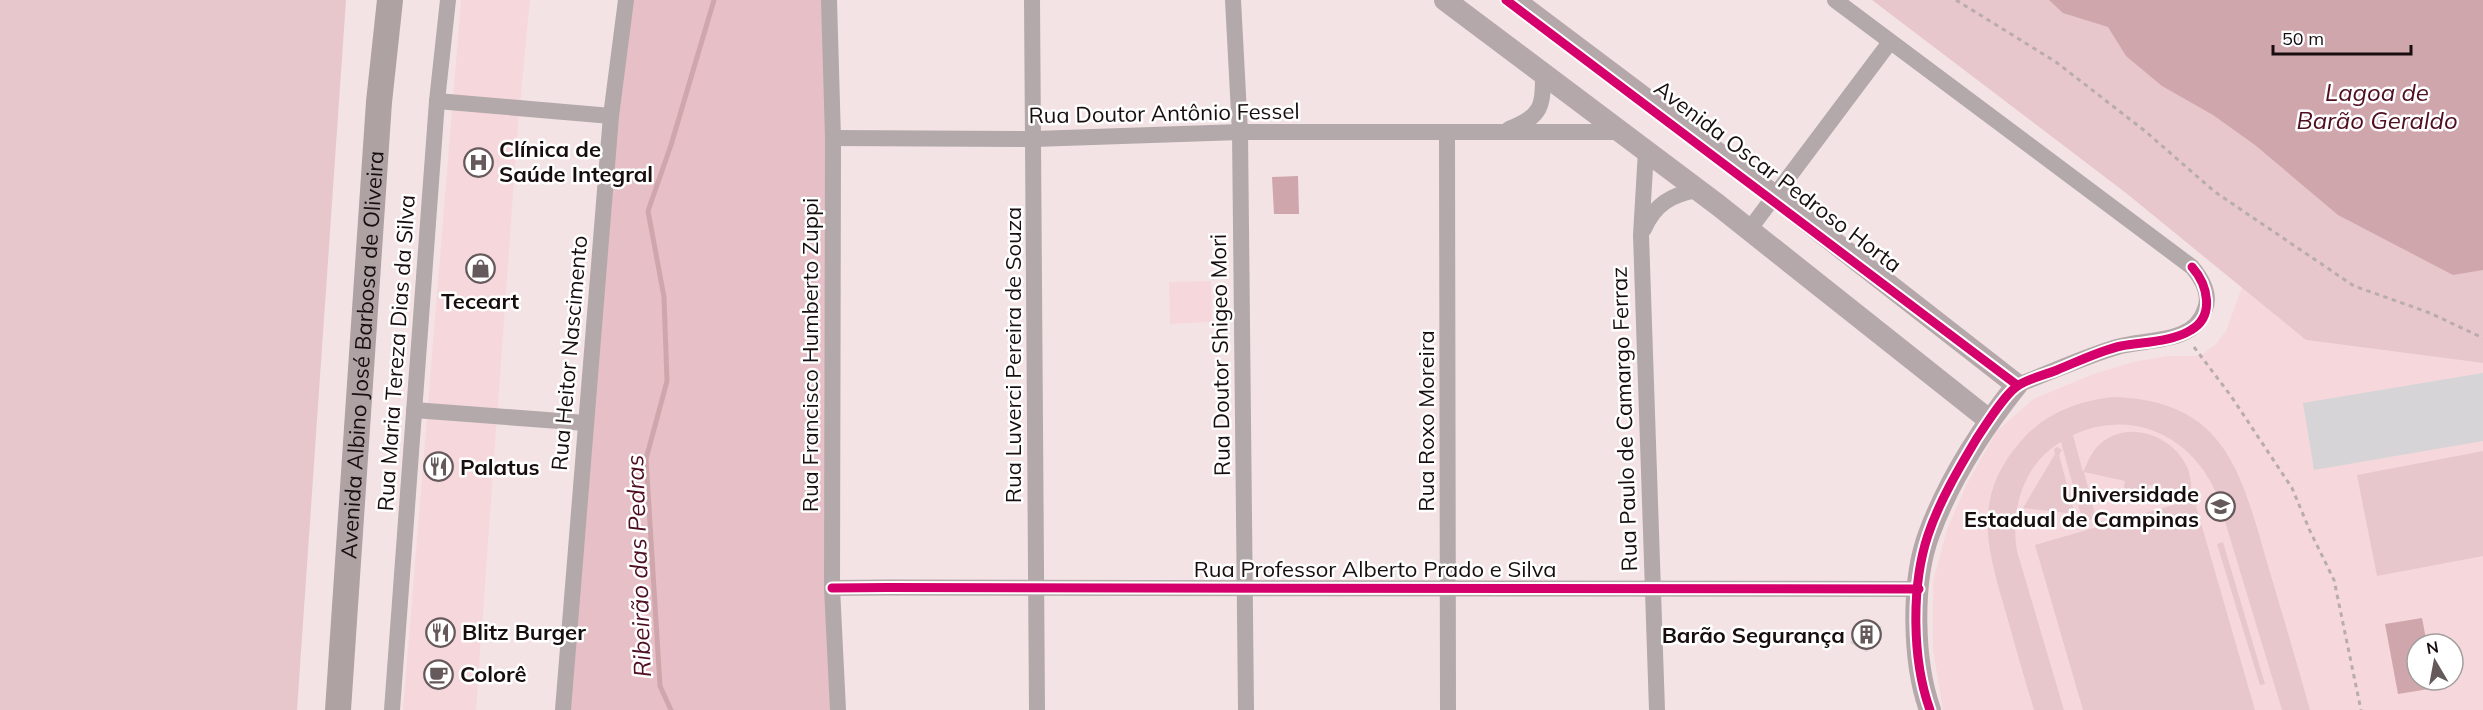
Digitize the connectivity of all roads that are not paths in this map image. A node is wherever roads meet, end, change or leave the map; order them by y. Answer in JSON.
{"nodes":[{"id":1,"x":390,"y":0,"type":"edge"},
{"id":2,"x":448,"y":0,"type":"edge"},
{"id":3,"x":626,"y":0,"type":"edge"},
{"id":4,"x":829,"y":0,"type":"edge"},
{"id":5,"x":1032,"y":0,"type":"edge"},
{"id":6,"x":1233,"y":0,"type":"edge"},
{"id":7,"x":1445,"y":0,"type":"edge"},
{"id":8,"x":1514,"y":0,"type":"edge"},
{"id":9,"x":1835,"y":0,"type":"edge"},
{"id":10,"x":1890,"y":42,"type":"junction"},
{"id":11,"x":1543,"y":73,"type":"junction"},
{"id":12,"x":437,"y":101,"type":"junction"},
{"id":13,"x":611,"y":116,"type":"junction"},
{"id":14,"x":1240,"y":132,"type":"junction"},
{"id":15,"x":1447,"y":132,"type":"junction"},
{"id":16,"x":1622,"y":132,"type":"junction"},
{"id":17,"x":1497,"y":133,"type":"junction"},
{"id":18,"x":833,"y":138,"type":"junction"},
{"id":19,"x":1034,"y":139,"type":"junction"},
{"id":20,"x":1646,"y":151,"type":"junction"},
{"id":21,"x":1697,"y":190,"type":"junction"},
{"id":22,"x":1776,"y":196,"type":"junction"},
{"id":23,"x":1749,"y":230,"type":"junction"},
{"id":24,"x":1641,"y":235,"type":"junction"},
{"id":25,"x":2017,"y":385,"type":"junction"},
{"id":26,"x":414,"y":410,"type":"junction"},
{"id":27,"x":1989,"y":420,"type":"junction"},
{"id":28,"x":586,"y":423,"type":"junction"},
{"id":29,"x":1036,"y":586,"type":"junction"},
{"id":30,"x":832,"y":588,"type":"junction"},
{"id":31,"x":1246,"y":588,"type":"junction"},
{"id":32,"x":1449,"y":588,"type":"junction"},
{"id":33,"x":1919,"y":589,"type":"junction"},
{"id":34,"x":1652,"y":591,"type":"junction"},
{"id":35,"x":338,"y":710,"type":"edge"},
{"id":36,"x":392,"y":710,"type":"edge"},
{"id":37,"x":563,"y":710,"type":"edge"},
{"id":38,"x":838,"y":710,"type":"edge"},
{"id":39,"x":1037,"y":710,"type":"edge"},
{"id":40,"x":1246,"y":710,"type":"edge"},
{"id":41,"x":1448,"y":710,"type":"edge"},
{"id":42,"x":1657,"y":710,"type":"edge"},
{"id":43,"x":1930,"y":710,"type":"edge"}],
"edges":[{"from":1,"to":35,"type":"main road","name":"Avenida Albino José Barbosa de Oliveira"},
{"from":2,"to":12,"type":"street","name":"Rua Maria Tereza Dias da Silva"},
{"from":3,"to":13,"type":"street","name":"Rua Heitor Nascimento"},
{"from":4,"to":18,"type":"street","name":"Rua Francisco Humberto Zuppi"},
{"from":5,"to":19,"type":"street","name":"Rua Luverci Pereira de Souza"},
{"from":6,"to":14,"type":"street","name":"Rua Doutor Shigeo Mori"},
{"from":7,"to":11,"type":"main road"},
{"from":8,"to":22,"type":"main road","name":"Avenida Oscar Pedroso Horta"},
{"from":9,"to":10,"type":"street"},
{"from":10,"to":22,"type":"street"},
{"from":10,"to":25,"type":"street"},
{"from":11,"to":16,"type":"main road"},
{"from":11,"to":17,"type":"street","name":"Rua Doutor Antônio Fessel"},
{"from":12,"to":13,"type":"street"},
{"from":12,"to":26,"type":"street","name":"Rua Maria Tereza Dias da Silva"},
{"from":13,"to":28,"type":"street","name":"Rua Heitor Nascimento"},
{"from":14,"to":15,"type":"street","name":"Rua Doutor Antônio Fessel"},
{"from":14,"to":19,"type":"street","name":"Rua Doutor Antônio Fessel"},
{"from":14,"to":31,"type":"street","name":"Rua Doutor Shigeo Mori"},
{"from":15,"to":17,"type":"street","name":"Rua Doutor Antônio Fessel"},
{"from":15,"to":32,"type":"street","name":"Rua Roxo Moreira"},
{"from":16,"to":17,"type":"street","name":"Rua Doutor Antônio Fessel"},
{"from":16,"to":20,"type":"main road"},
{"from":18,"to":19,"type":"street","name":"Rua Doutor Antônio Fessel"},
{"from":18,"to":30,"type":"street","name":"Rua Francisco Humberto Zuppi"},
{"from":19,"to":29,"type":"street","name":"Rua Luverci Pereira de Souza"},
{"from":20,"to":21,"type":"main road"},
{"from":20,"to":24,"type":"street","name":"Rua Paulo de Camargo Ferraz"},
{"from":21,"to":23,"type":"main road"},
{"from":21,"to":24,"type":"street","name":"Rua Paulo de Camargo Ferraz"},
{"from":22,"to":23,"type":"street"},
{"from":22,"to":25,"type":"main road","name":"Avenida Oscar Pedroso Horta"},
{"from":23,"to":27,"type":"main road"},
{"from":24,"to":34,"type":"street","name":"Rua Paulo de Camargo Ferraz"},
{"from":25,"to":27,"type":"main road"},
{"from":26,"to":28,"type":"street"},
{"from":26,"to":36,"type":"street","name":"Rua Maria Tereza Dias da Silva"},
{"from":27,"to":33,"type":"main road"},
{"from":28,"to":37,"type":"street","name":"Rua Heitor Nascimento"},
{"from":29,"to":30,"type":"street","name":"Rua Professor Alberto Prado e Silva"},
{"from":29,"to":31,"type":"street","name":"Rua Professor Alberto Prado e Silva"},
{"from":29,"to":39,"type":"street","name":"Rua Luverci Pereira de Souza"},
{"from":30,"to":38,"type":"street","name":"Rua Francisco Humberto Zuppi"},
{"from":31,"to":32,"type":"street","name":"Rua Professor Alberto Prado e Silva"},
{"from":31,"to":40,"type":"street","name":"Rua Doutor Shigeo Mori"},
{"from":32,"to":34,"type":"street","name":"Rua Professor Alberto Prado e Silva"},
{"from":32,"to":41,"type":"street","name":"Rua Roxo Moreira"},
{"from":33,"to":34,"type":"street","name":"Rua Professor Alberto Prado e Silva"},
{"from":33,"to":43,"type":"main road"},
{"from":34,"to":42,"type":"street","name":"Rua Paulo de Camargo Ferraz"}]}
